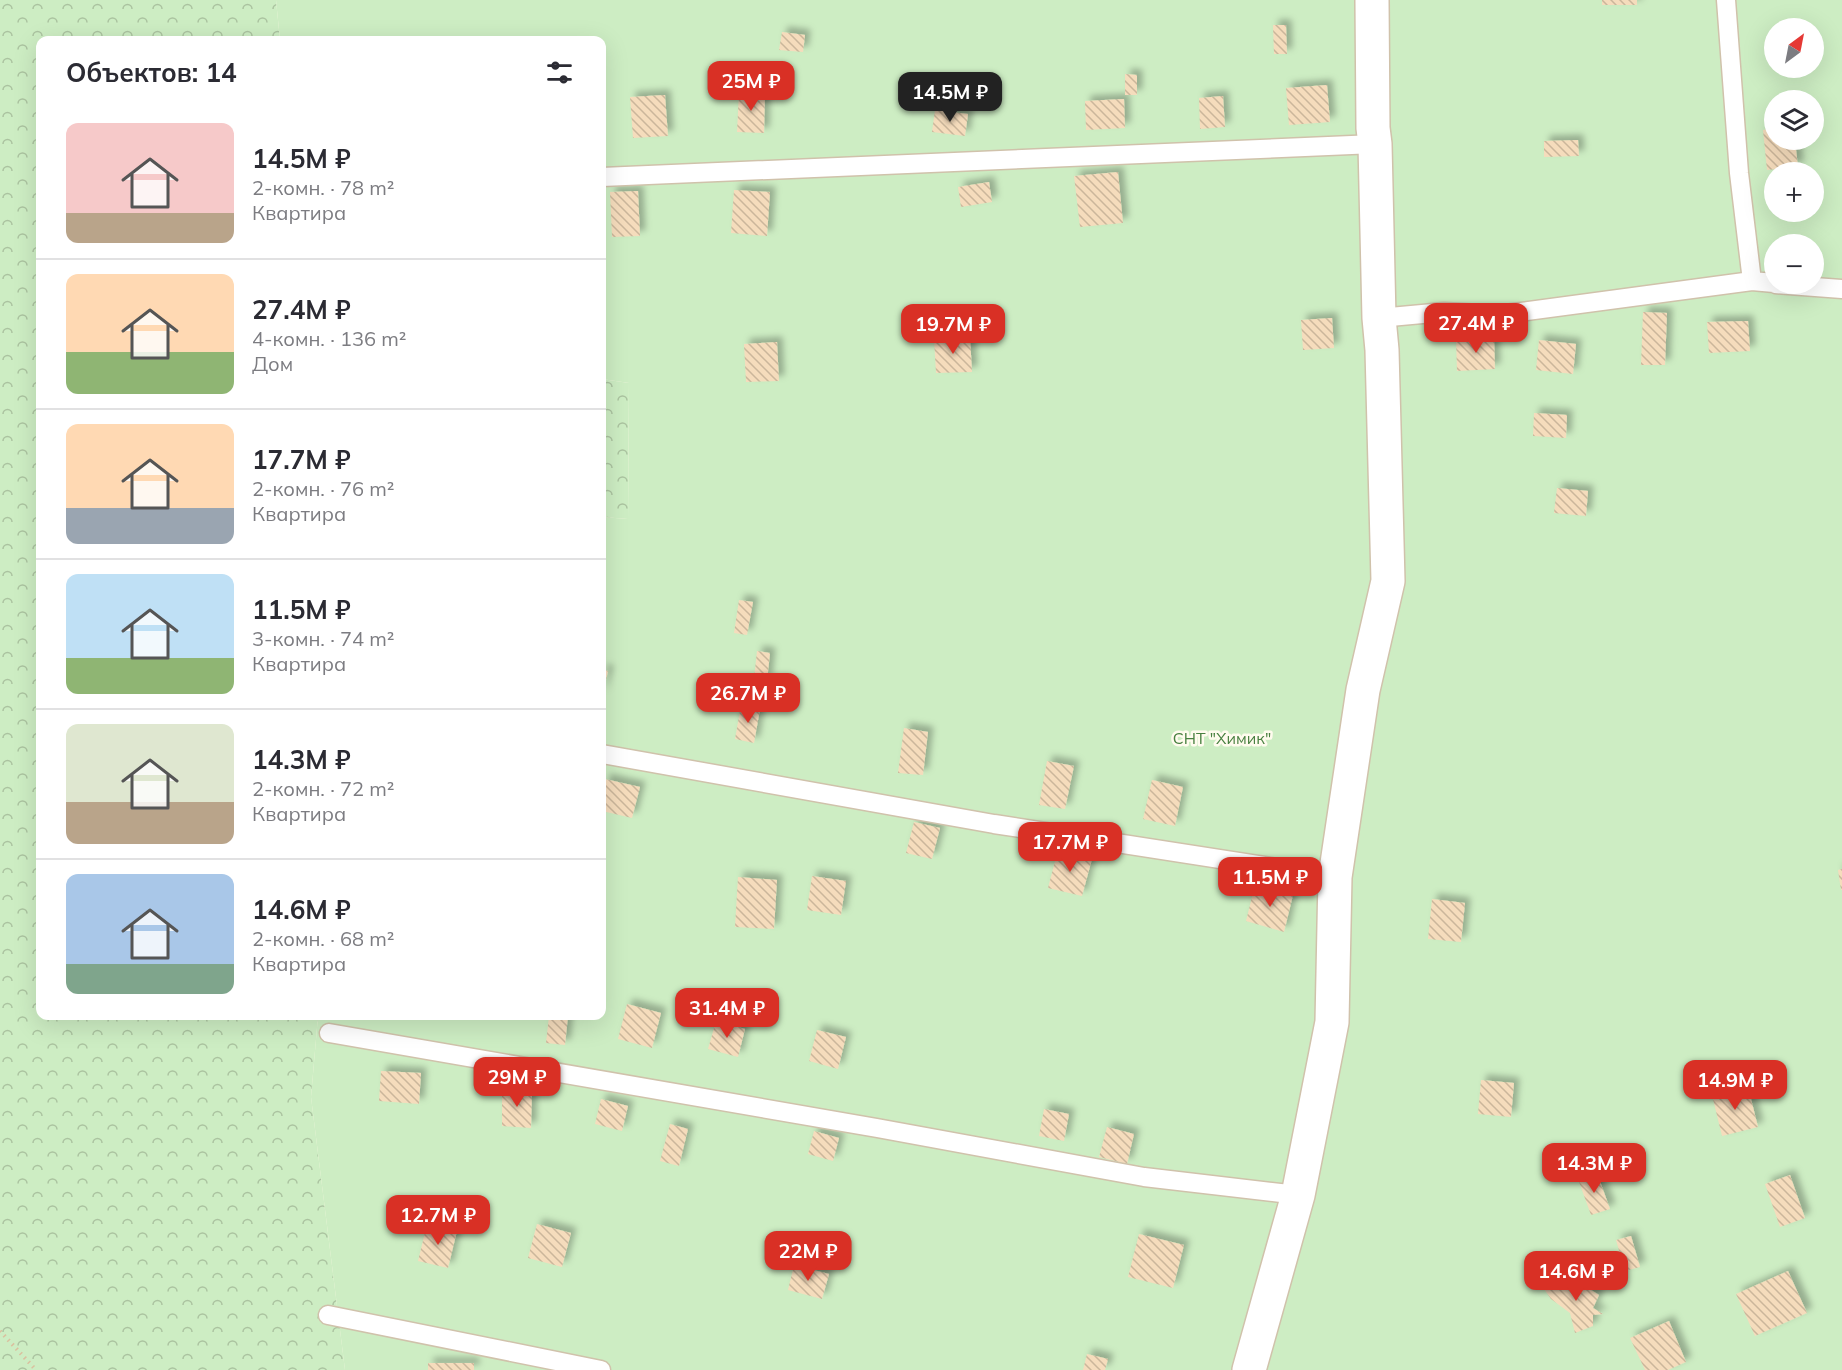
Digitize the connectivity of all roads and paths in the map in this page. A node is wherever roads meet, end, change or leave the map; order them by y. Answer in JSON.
{"nodes":[{"id":1,"x":1372,"y":0,"type":"edge"},
{"id":2,"x":1726,"y":0,"type":"edge"},
{"id":3,"x":1375,"y":144,"type":"junction"},
{"id":4,"x":606,"y":177,"type":"edge"},
{"id":5,"x":1752,"y":282,"type":"junction"},
{"id":6,"x":1764,"y":283,"type":"edge"},
{"id":7,"x":1824,"y":287,"type":"edge"},
{"id":8,"x":1842,"y":289,"type":"edge"},
{"id":9,"x":1379,"y":318,"type":"junction"},
{"id":10,"x":606,"y":755,"type":"edge"},
{"id":11,"x":1335,"y":877,"type":"junction"},
{"id":12,"x":328,"y":1033,"type":"dead end"},
{"id":13,"x":1298,"y":1196,"type":"junction"},
{"id":14,"x":328,"y":1315,"type":"dead end"},
{"id":15,"x":0,"y":1331,"type":"edge"},
{"id":16,"x":36,"y":1370,"type":"edge"},
{"id":17,"x":602,"y":1370,"type":"edge"},
{"id":18,"x":1249,"y":1370,"type":"edge"}],
"edges":[{"from":1,"to":3,"type":"street"},
{"from":2,"to":5,"type":"lane"},
{"from":3,"to":4,"type":"lane"},
{"from":3,"to":9,"type":"street"},
{"from":5,"to":6,"type":"lane"},
{"from":5,"to":9,"type":"lane"},
{"from":7,"to":8,"type":"lane"},
{"from":9,"to":11,"type":"street"},
{"from":10,"to":11,"type":"lane"},
{"from":11,"to":13,"type":"street"},
{"from":12,"to":13,"type":"lane"},
{"from":13,"to":18,"type":"street"},
{"from":14,"to":17,"type":"lane"},
{"from":15,"to":16,"type":"path"}]}
